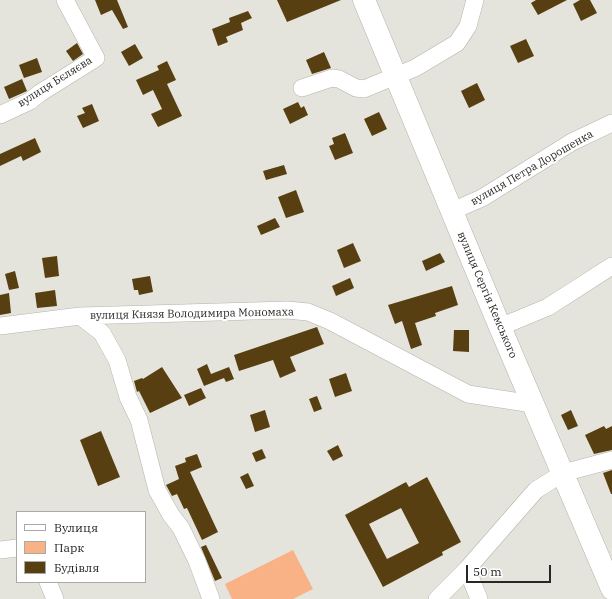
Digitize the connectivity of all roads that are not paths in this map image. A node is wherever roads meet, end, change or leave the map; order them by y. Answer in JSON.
{"nodes":[{"id":1,"x":65,"y":0,"type":"edge"},
{"id":2,"x":364,"y":0,"type":"edge"},
{"id":3,"x":475,"y":0,"type":"edge"},
{"id":4,"x":396,"y":77,"type":"junction"},
{"id":5,"x":302,"y":88,"type":"dead end"},
{"id":6,"x":0,"y":115,"type":"edge"},
{"id":7,"x":612,"y":123,"type":"edge"},
{"id":8,"x":452,"y":211,"type":"junction"},
{"id":9,"x":612,"y":266,"type":"edge"},
{"id":10,"x":80,"y":316,"type":"junction"},
{"id":11,"x":0,"y":326,"type":"edge"},
{"id":12,"x":500,"y":327,"type":"junction"},
{"id":13,"x":533,"y":404,"type":"junction"},
{"id":14,"x":612,"y":460,"type":"edge"},
{"id":15,"x":562,"y":473,"type":"junction"},
{"id":16,"x":16,"y":548,"type":"edge"},
{"id":17,"x":0,"y":550,"type":"edge"},
{"id":18,"x":467,"y":569,"type":"junction"},
{"id":19,"x":611,"y":582,"type":"edge"},
{"id":20,"x":48,"y":583,"type":"edge"},
{"id":21,"x":55,"y":599,"type":"edge"},
{"id":22,"x":211,"y":599,"type":"edge"},
{"id":23,"x":437,"y":599,"type":"edge"},
{"id":24,"x":479,"y":599,"type":"edge"}],
"edges":[{"from":1,"to":6,"type":"street","name":"вулиця Бєляєва"},
{"from":2,"to":4,"type":"highway","name":"вулиця Сергія Кемського"},
{"from":3,"to":4,"type":"street"},
{"from":4,"to":5,"type":"street"},
{"from":4,"to":8,"type":"highway","name":"вулиця Сергія Кемського"},
{"from":7,"to":8,"type":"street","name":"вулиця Петра Дорошенка"},
{"from":8,"to":12,"type":"highway","name":"вулиця Сергія Кемського"},
{"from":9,"to":12,"type":"street"},
{"from":10,"to":11,"type":"street","name":"вулиця Князя Володимира Мономаха"},
{"from":10,"to":13,"type":"street","name":"вулиця Князя Володимира Мономаха"},
{"from":10,"to":22,"type":"street"},
{"from":12,"to":13,"type":"highway","name":"вулиця Сергія Кемського"},
{"from":13,"to":15,"type":"highway","name":"вулиця Сергія Кемського"},
{"from":14,"to":15,"type":"street"},
{"from":15,"to":18,"type":"street"},
{"from":15,"to":19,"type":"highway","name":"вулиця Сергія Кемського"},
{"from":16,"to":17,"type":"street"},
{"from":18,"to":23,"type":"street"},
{"from":18,"to":24,"type":"street"},
{"from":20,"to":21,"type":"street"}]}
